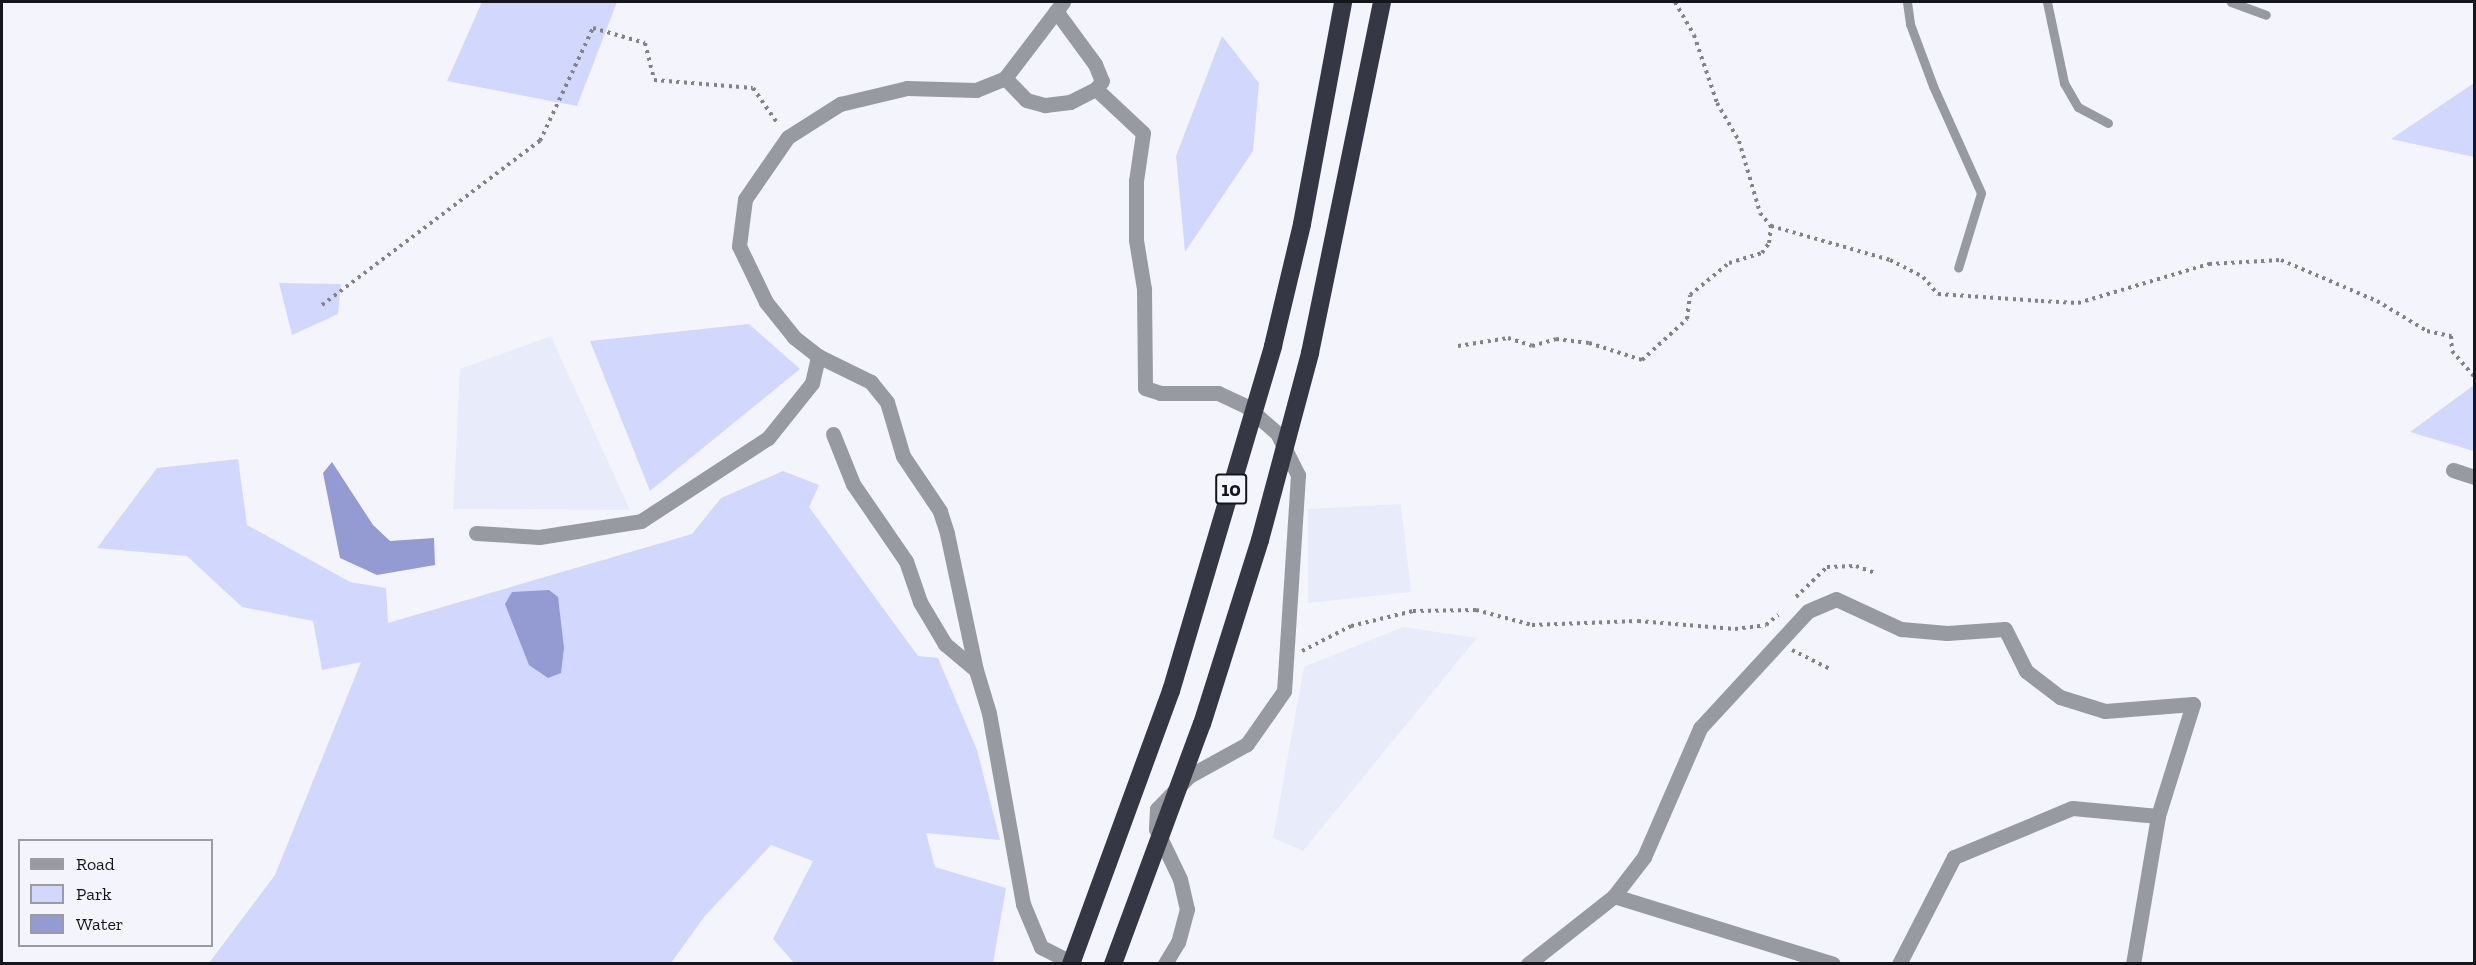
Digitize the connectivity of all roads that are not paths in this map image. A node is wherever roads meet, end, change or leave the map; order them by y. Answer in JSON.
{"nodes":[{"id":1,"x":1343,"y":2,"type":"edge"},
{"id":2,"x":1382,"y":2,"type":"edge"},
{"id":3,"x":1907,"y":2,"type":"edge"},
{"id":4,"x":2047,"y":2,"type":"edge"},
{"id":5,"x":2231,"y":2,"type":"edge"},
{"id":6,"x":1060,"y":6,"type":"edge"},
{"id":7,"x":2266,"y":15,"type":"dead end"},
{"id":8,"x":1005,"y":78,"type":"junction"},
{"id":9,"x":1096,"y":89,"type":"junction"},
{"id":10,"x":2108,"y":123,"type":"dead end"},
{"id":11,"x":1958,"y":268,"type":"dead end"},
{"id":12,"x":818,"y":357,"type":"junction"},
{"id":13,"x":833,"y":434,"type":"dead end"},
{"id":14,"x":2453,"y":470,"type":"dead end"},
{"id":15,"x":2475,"y":477,"type":"edge"},
{"id":16,"x":476,"y":532,"type":"dead end"},
{"id":17,"x":976,"y":670,"type":"junction"},
{"id":18,"x":2157,"y":816,"type":"junction"},
{"id":19,"x":1614,"y":896,"type":"junction"},
{"id":20,"x":1072,"y":963,"type":"edge"},
{"id":21,"x":1113,"y":963,"type":"edge"},
{"id":22,"x":1165,"y":963,"type":"edge"},
{"id":23,"x":1528,"y":963,"type":"edge"},
{"id":24,"x":1833,"y":963,"type":"edge"},
{"id":25,"x":1899,"y":963,"type":"edge"},
{"id":26,"x":2133,"y":963,"type":"edge"}],
"edges":[{"from":1,"to":20,"type":"highway","number":"10","bridge":true},
{"from":2,"to":21,"type":"highway","number":"10","bridge":true},
{"from":3,"to":11,"type":"lane"},
{"from":4,"to":10,"type":"lane"},
{"from":5,"to":7,"type":"lane"},
{"from":6,"to":8,"type":"street"},
{"from":6,"to":9,"type":"street"},
{"from":8,"to":9,"type":"street"},
{"from":8,"to":12,"type":"street"},
{"from":9,"to":22,"type":"street"},
{"from":12,"to":16,"type":"street"},
{"from":12,"to":17,"type":"street"},
{"from":13,"to":17,"type":"street"},
{"from":14,"to":15,"type":"street"},
{"from":17,"to":20,"type":"street"},
{"from":18,"to":19,"type":"street"},
{"from":18,"to":25,"type":"street"},
{"from":18,"to":26,"type":"street"},
{"from":19,"to":23,"type":"street"},
{"from":19,"to":24,"type":"street"}]}
